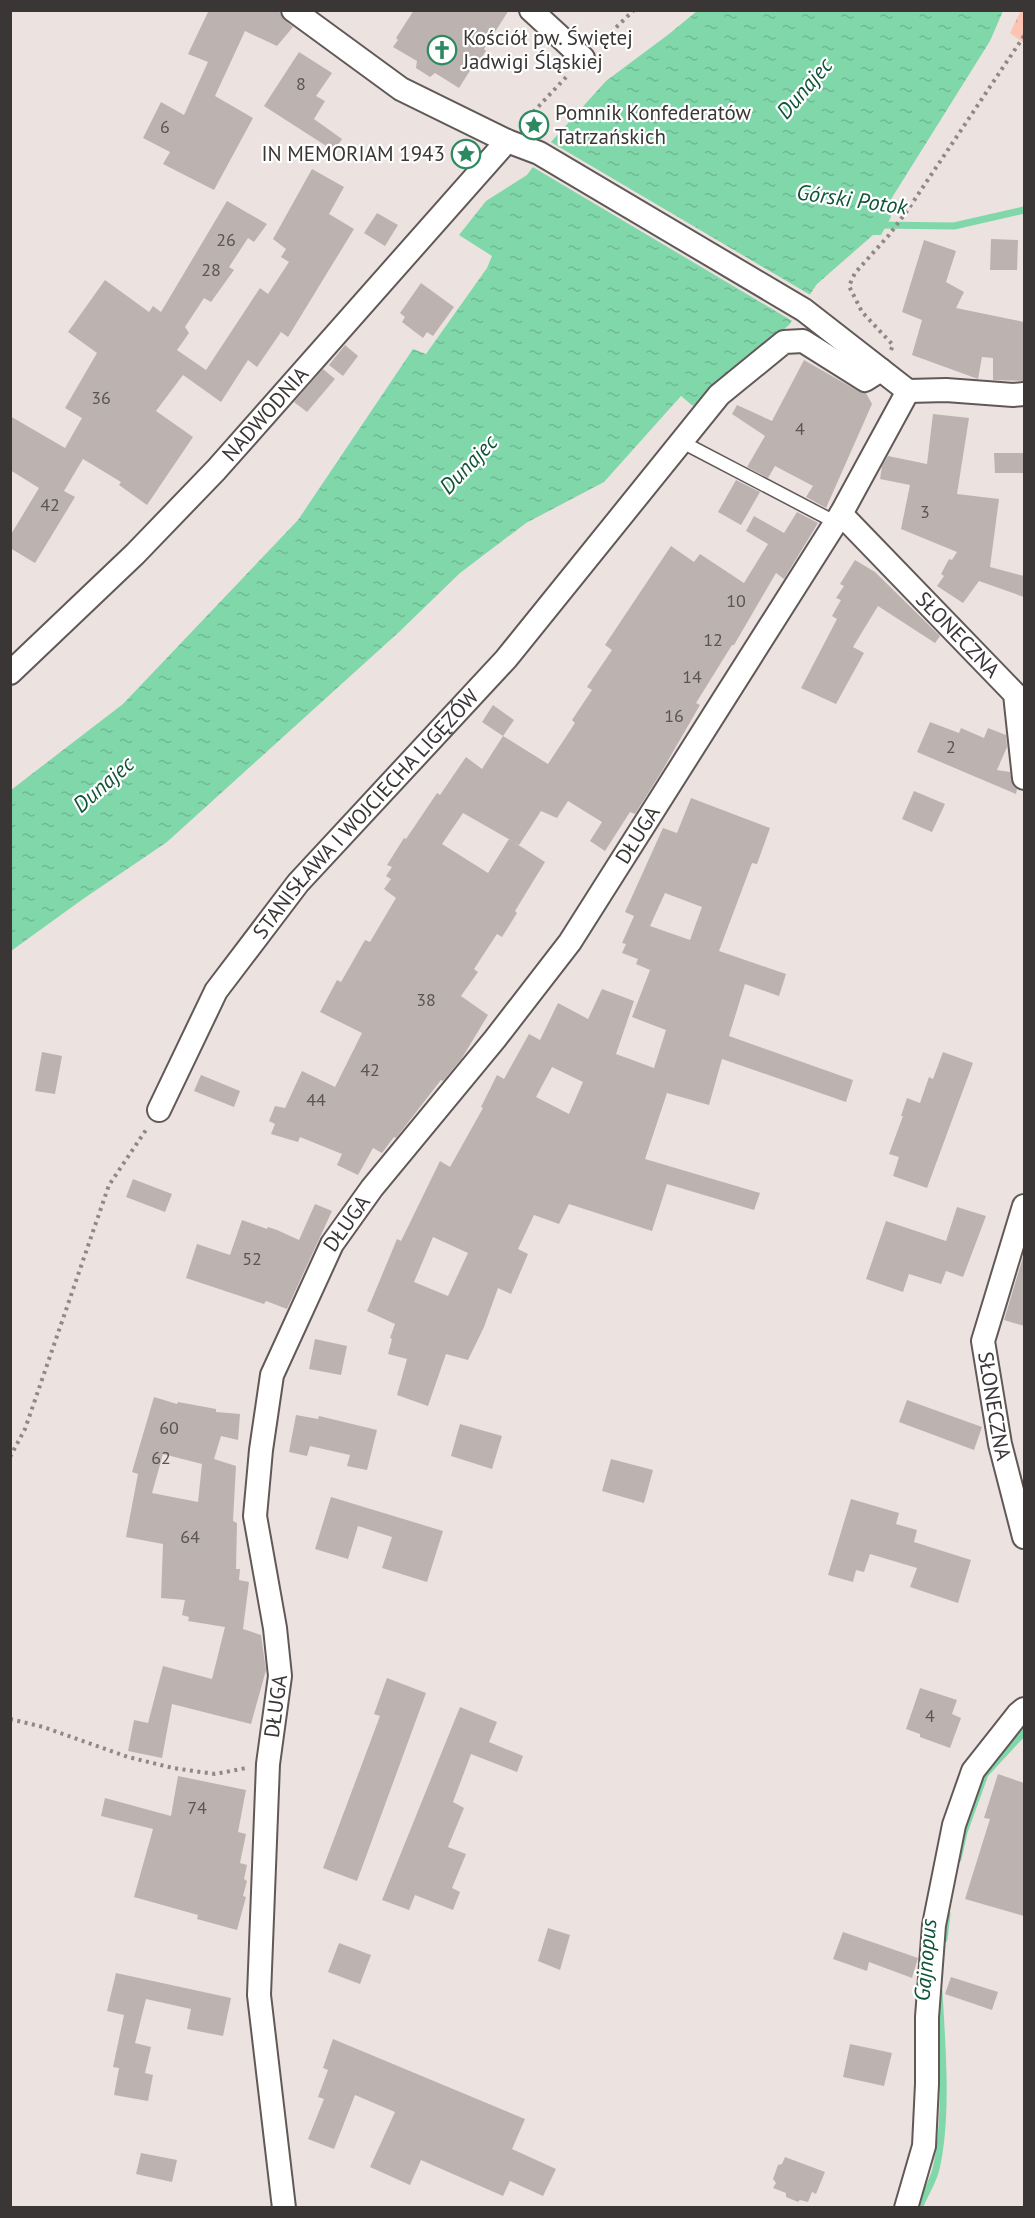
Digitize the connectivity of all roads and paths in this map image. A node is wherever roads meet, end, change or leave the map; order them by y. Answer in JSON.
{"nodes":[{"id":1,"x":293,"y":10,"type":"edge"},
{"id":2,"x":531,"y":10,"type":"edge"},
{"id":3,"x":1024,"y":36,"type":"edge"},
{"id":4,"x":584,"y":58,"type":"dead end"},
{"id":5,"x":507,"y":141,"type":"junction"},
{"id":6,"x":882,"y":369,"type":"junction"},
{"id":7,"x":908,"y":391,"type":"junction"},
{"id":8,"x":1024,"y":394,"type":"edge"},
{"id":9,"x":682,"y":442,"type":"junction"},
{"id":10,"x":838,"y":518,"type":"junction"},
{"id":11,"x":10,"y":673,"type":"edge"},
{"id":12,"x":1020,"y":696,"type":"edge"},
{"id":13,"x":1024,"y":778,"type":"edge"},
{"id":14,"x":159,"y":1110,"type":"joint"},
{"id":15,"x":1024,"y":1206,"type":"edge"},
{"id":16,"x":10,"y":1457,"type":"edge"},
{"id":17,"x":1024,"y":1537,"type":"edge"},
{"id":18,"x":1024,"y":1709,"type":"edge"},
{"id":19,"x":10,"y":1719,"type":"edge"},
{"id":20,"x":268,"y":1764,"type":"junction"},
{"id":21,"x":284,"y":2208,"type":"edge"},
{"id":22,"x":906,"y":2208,"type":"edge"}],
"edges":[{"from":1,"to":5,"type":"street"},
{"from":2,"to":4,"type":"street"},
{"from":3,"to":6,"type":"path"},
{"from":5,"to":6,"type":"street"},
{"from":5,"to":11,"type":"street","name":"NADWODNIA"},
{"from":6,"to":7,"type":"street"},
{"from":6,"to":9,"type":"street","name":"STANISŁAWA I WOJCIECHA LIGĘZÓW"},
{"from":7,"to":8,"type":"street"},
{"from":7,"to":10,"type":"street","name":"DŁUGA"},
{"from":9,"to":10,"type":"lane"},
{"from":9,"to":14,"type":"street","name":"STANISŁAWA I WOJCIECHA LIGĘZÓW"},
{"from":10,"to":12,"type":"street","name":"SŁONECZNA"},
{"from":10,"to":20,"type":"street","name":"DŁUGA"},
{"from":12,"to":13,"type":"street","name":"SŁONECZNA"},
{"from":14,"to":16,"type":"path"},
{"from":15,"to":17,"type":"street","name":"SŁONECZNA"},
{"from":18,"to":22,"type":"street"},
{"from":19,"to":20,"type":"path"},
{"from":20,"to":21,"type":"street","name":"DŁUGA"}]}
